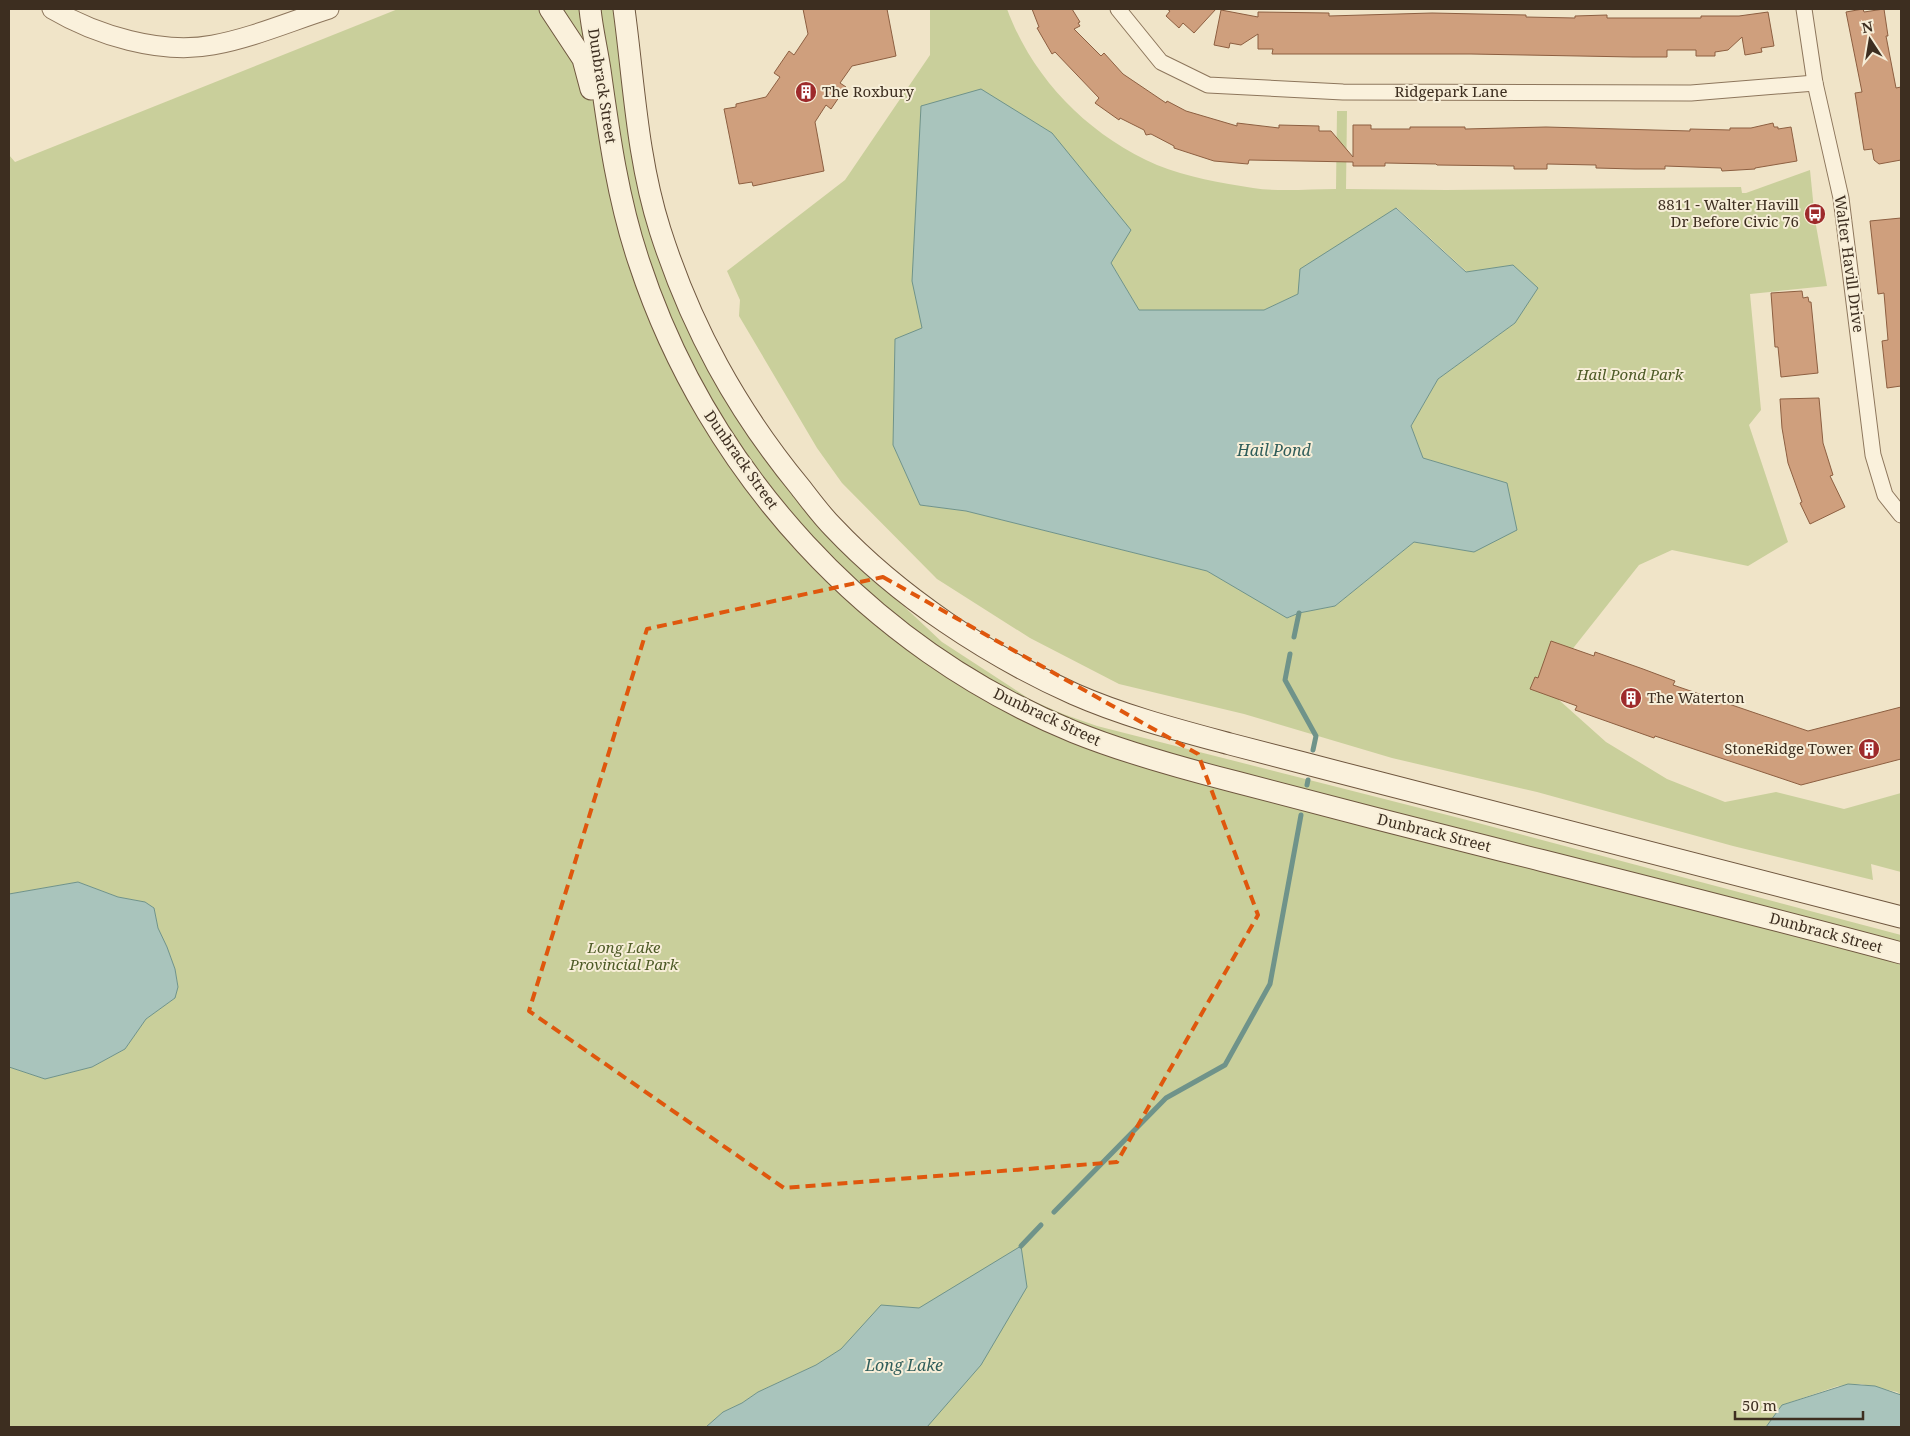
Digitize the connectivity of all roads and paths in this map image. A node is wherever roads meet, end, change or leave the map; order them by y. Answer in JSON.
{"nodes":[{"id":1,"x":52,"y":9,"type":"edge"},
{"id":2,"x":329,"y":9,"type":"edge"},
{"id":3,"x":550,"y":9,"type":"edge"},
{"id":4,"x":590,"y":9,"type":"edge"},
{"id":5,"x":624,"y":9,"type":"edge"},
{"id":6,"x":633,"y":9,"type":"edge"},
{"id":7,"x":1118,"y":9,"type":"edge"},
{"id":8,"x":1804,"y":9,"type":"edge"},
{"id":9,"x":630,"y":54,"type":"junction"},
{"id":10,"x":1815,"y":83,"type":"junction"},
{"id":11,"x":608,"y":131,"type":"junction"},
{"id":12,"x":1901,"y":515,"type":"edge"},
{"id":13,"x":1901,"y":917,"type":"edge"},
{"id":14,"x":1901,"y":953,"type":"edge"}],
"edges":[{"from":1,"to":2,"type":"street"},
{"from":3,"to":11,"type":"main road"},
{"from":4,"to":11,"type":"main road","name":"Dunbrack Street"},
{"from":5,"to":9,"type":"main road","name":"Dunbrack Street"},
{"from":6,"to":9,"type":"main road"},
{"from":7,"to":10,"type":"street","name":"Ridgepark Lane"},
{"from":8,"to":10,"type":"street","name":"Walter Havill Drive"},
{"from":9,"to":13,"type":"main road","name":"Dunbrack Street"},
{"from":10,"to":12,"type":"street","name":"Walter Havill Drive"},
{"from":11,"to":14,"type":"main road","name":"Dunbrack Street"}]}
